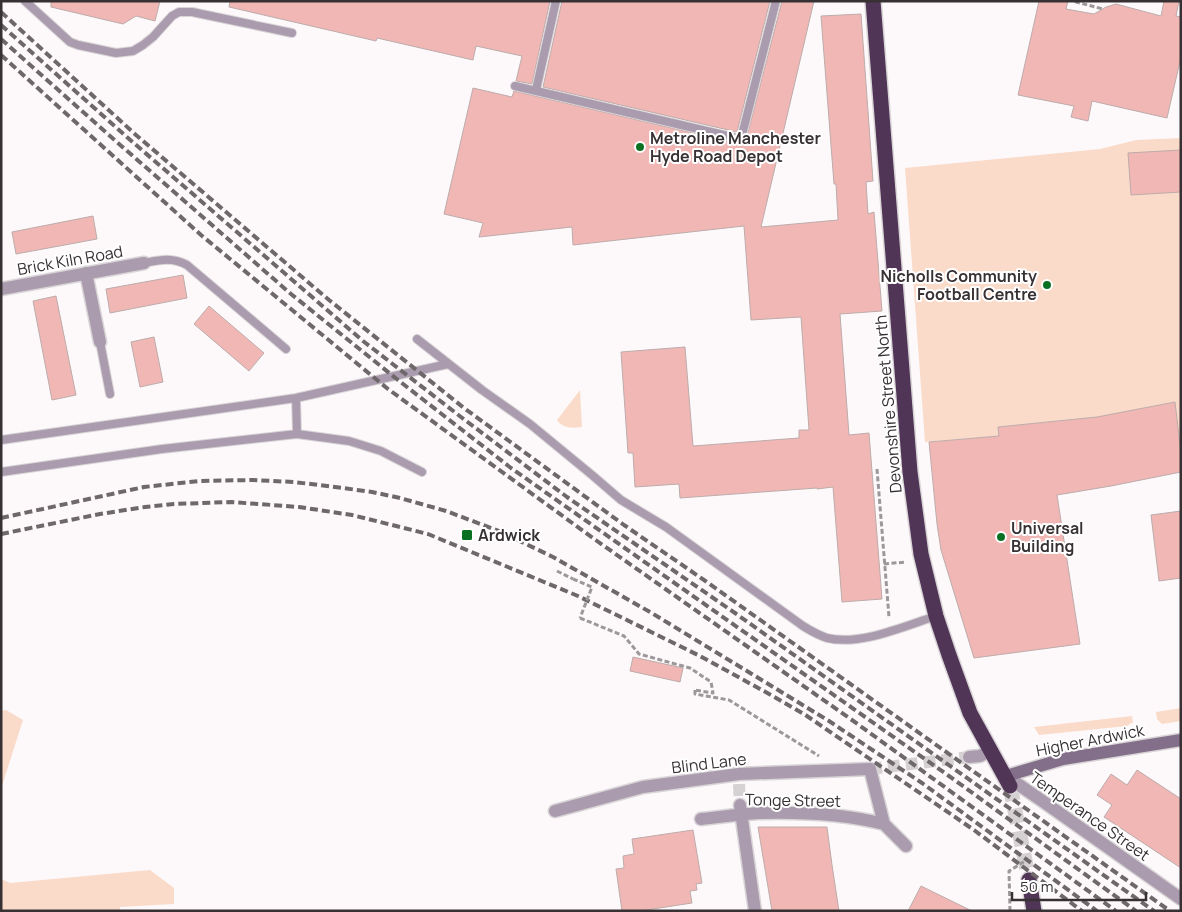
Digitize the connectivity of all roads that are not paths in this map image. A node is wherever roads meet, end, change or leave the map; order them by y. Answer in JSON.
{"nodes":[{"id":1,"x":25,"y":1,"type":"edge"},
{"id":2,"x":556,"y":1,"type":"edge"},
{"id":3,"x":776,"y":1,"type":"edge"},
{"id":4,"x":873,"y":1,"type":"edge"},
{"id":5,"x":292,"y":33,"type":"dead end"},
{"id":6,"x":515,"y":86,"type":"dead end"},
{"id":7,"x":536,"y":90,"type":"junction"},
{"id":8,"x":144,"y":263,"type":"joint"},
{"id":9,"x":86,"y":273,"type":"junction"},
{"id":10,"x":1,"y":289,"type":"edge"},
{"id":11,"x":417,"y":339,"type":"dead end"},
{"id":12,"x":100,"y":342,"type":"joint"},
{"id":13,"x":286,"y":349,"type":"dead end"},
{"id":14,"x":448,"y":364,"type":"junction"},
{"id":15,"x":110,"y":394,"type":"dead end"},
{"id":16,"x":296,"y":398,"type":"junction"},
{"id":17,"x":297,"y":434,"type":"junction"},
{"id":18,"x":1,"y":440,"type":"edge"},
{"id":19,"x":1,"y":472,"type":"edge"},
{"id":20,"x":422,"y":472,"type":"dead end"},
{"id":21,"x":936,"y":616,"type":"junction"},
{"id":22,"x":1181,"y":740,"type":"edge"},
{"id":23,"x":991,"y":750,"type":"junction"},
{"id":24,"x":969,"y":757,"type":"tunnel mouth"},
{"id":25,"x":1008,"y":781,"type":"junction"},
{"id":26,"x":740,"y":809,"type":"junction"},
{"id":27,"x":555,"y":811,"type":"dead end"},
{"id":28,"x":701,"y":819,"type":"dead end"},
{"id":29,"x":884,"y":824,"type":"junction"},
{"id":30,"x":906,"y":846,"type":"dead end"},
{"id":31,"x":1029,"y":880,"type":"tunnel mouth"},
{"id":32,"x":1181,"y":900,"type":"edge"},
{"id":33,"x":1036,"y":909,"type":"edge"},
{"id":34,"x":755,"y":911,"type":"edge"}],
"edges":[{"from":1,"to":5,"type":"lane"},
{"from":2,"to":7,"type":"lane"},
{"from":3,"to":7,"type":"lane"},
{"from":4,"to":21,"type":"highway","name":"Devonshire Street North"},
{"from":6,"to":7,"type":"lane"},
{"from":8,"to":9,"type":"street","name":"Brick Kiln Road"},
{"from":8,"to":13,"type":"lane"},
{"from":9,"to":10,"type":"street","name":"Brick Kiln Road"},
{"from":9,"to":12,"type":"street"},
{"from":11,"to":14,"type":"lane"},
{"from":12,"to":15,"type":"lane"},
{"from":14,"to":16,"type":"lane"},
{"from":14,"to":21,"type":"lane"},
{"from":16,"to":17,"type":"lane"},
{"from":16,"to":18,"type":"lane"},
{"from":17,"to":19,"type":"lane"},
{"from":17,"to":20,"type":"lane"},
{"from":21,"to":23,"type":"highway","name":"Devonshire Street North"},
{"from":22,"to":25,"type":"street","name":"Higher Ardwick"},
{"from":23,"to":24,"type":"street"},
{"from":23,"to":25,"type":"highway","name":"Devonshire Street North"},
{"from":25,"to":32,"type":"street","name":"Temperance Street"},
{"from":26,"to":28,"type":"street","name":"Tonge Street"},
{"from":26,"to":29,"type":"street","name":"Tonge Street"},
{"from":26,"to":34,"type":"street"},
{"from":27,"to":29,"type":"street","name":"Blind Lane"},
{"from":29,"to":30,"type":"street"},
{"from":31,"to":33,"type":"highway"}]}
